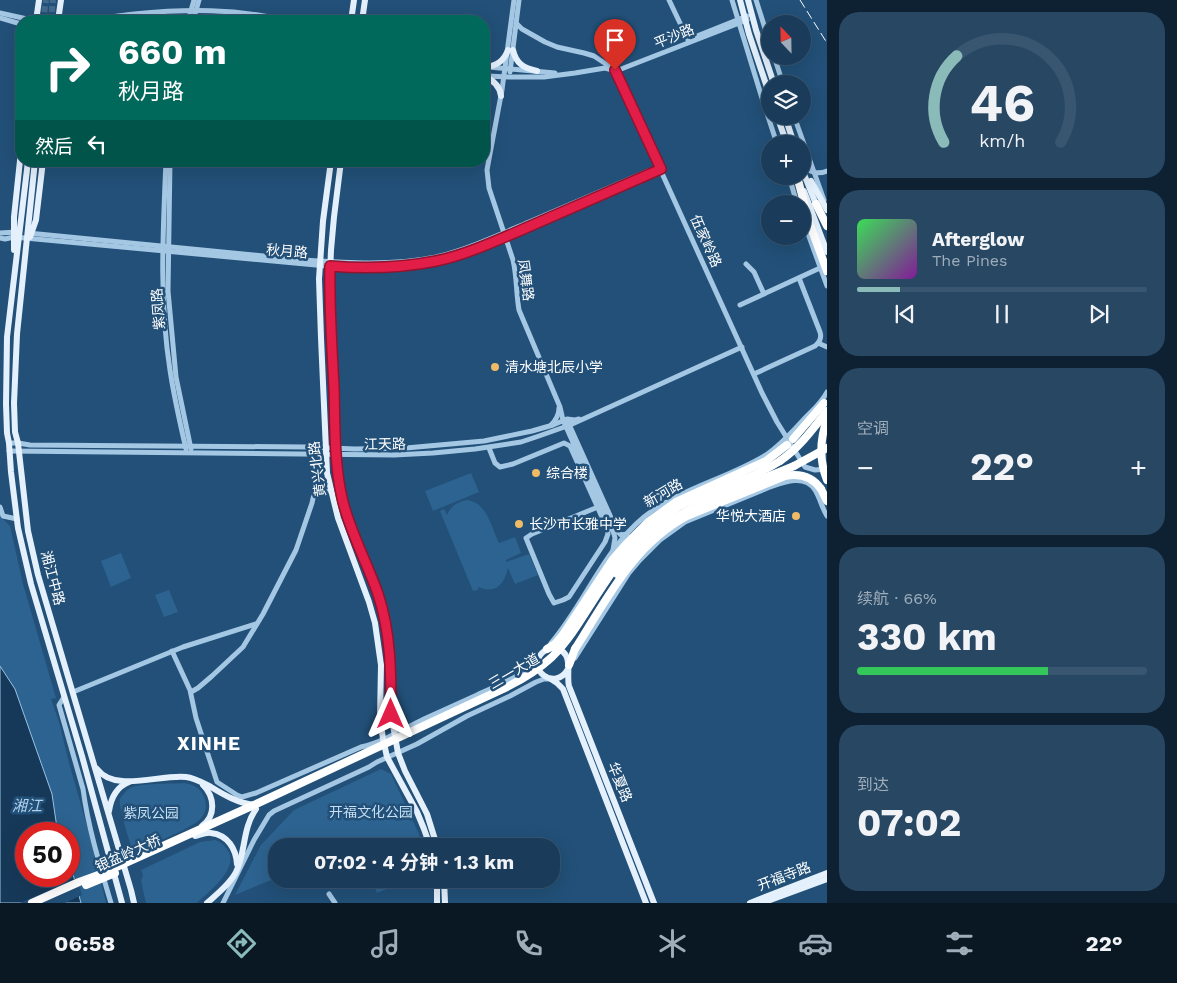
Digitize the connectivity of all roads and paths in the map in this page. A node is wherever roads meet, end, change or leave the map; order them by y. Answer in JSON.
{"nodes":[{"id":1,"x":38,"y":0,"type":"edge"},
{"id":2,"x":61,"y":0,"type":"edge"},
{"id":3,"x":194,"y":0,"type":"edge"},
{"id":4,"x":199,"y":0,"type":"edge"},
{"id":5,"x":354,"y":0,"type":"edge"},
{"id":6,"x":364,"y":0,"type":"edge"},
{"id":7,"x":514,"y":0,"type":"edge"},
{"id":8,"x":519,"y":0,"type":"edge"},
{"id":9,"x":669,"y":0,"type":"edge"},
{"id":10,"x":732,"y":0,"type":"edge"},
{"id":11,"x":740,"y":0,"type":"edge"},
{"id":12,"x":748,"y":0,"type":"edge"},
{"id":13,"x":756,"y":0,"type":"edge"},
{"id":14,"x":193,"y":10,"type":"junction"},
{"id":15,"x":0,"y":13,"type":"edge"},
{"id":16,"x":37,"y":15,"type":"edge"},
{"id":17,"x":59,"y":15,"type":"edge"},
{"id":18,"x":130,"y":15,"type":"edge"},
{"id":19,"x":192,"y":15,"type":"edge"},
{"id":20,"x":254,"y":15,"type":"edge"},
{"id":21,"x":352,"y":15,"type":"edge"},
{"id":22,"x":363,"y":15,"type":"edge"},
{"id":23,"x":752,"y":16,"type":"junction"},
{"id":24,"x":761,"y":16,"type":"edge"},
{"id":25,"x":15,"y":17,"type":"edge"},
{"id":26,"x":0,"y":18,"type":"edge"},
{"id":27,"x":745,"y":19,"type":"junction"},
{"id":28,"x":15,"y":22,"type":"edge"},
{"id":29,"x":738,"y":22,"type":"junction"},
{"id":30,"x":516,"y":23,"type":"junction"},
{"id":31,"x":688,"y":41,"type":"junction"},
{"id":32,"x":510,"y":50,"type":"junction"},
{"id":33,"x":490,"y":66,"type":"edge"},
{"id":34,"x":611,"y":66,"type":"junction"},
{"id":35,"x":490,"y":67,"type":"edge"},
{"id":36,"x":508,"y":69,"type":"junction"},
{"id":37,"x":537,"y":71,"type":"junction"},
{"id":38,"x":616,"y":71,"type":"junction"},
{"id":39,"x":763,"y":75,"type":"edge"},
{"id":40,"x":771,"y":75,"type":"edge"},
{"id":41,"x":490,"y":76,"type":"edge"},
{"id":42,"x":507,"y":77,"type":"junction"},
{"id":43,"x":761,"y":77,"type":"edge"},
{"id":44,"x":490,"y":79,"type":"edge"},
{"id":45,"x":756,"y":79,"type":"junction"},
{"id":46,"x":501,"y":96,"type":"junction"},
{"id":47,"x":797,"y":125,"type":"edge"},
{"id":48,"x":774,"y":135,"type":"edge"},
{"id":49,"x":490,"y":154,"type":"edge"},
{"id":50,"x":19,"y":167,"type":"edge"},
{"id":51,"x":27,"y":167,"type":"edge"},
{"id":52,"x":35,"y":167,"type":"edge"},
{"id":53,"x":41,"y":167,"type":"edge"},
{"id":54,"x":166,"y":167,"type":"edge"},
{"id":55,"x":170,"y":167,"type":"edge"},
{"id":56,"x":330,"y":167,"type":"edge"},
{"id":57,"x":340,"y":167,"type":"edge"},
{"id":58,"x":488,"y":167,"type":"edge"},
{"id":59,"x":660,"y":168,"type":"junction"},
{"id":60,"x":813,"y":172,"type":"junction"},
{"id":61,"x":827,"y":172,"type":"edge"},
{"id":62,"x":811,"y":182,"type":"edge"},
{"id":63,"x":799,"y":185,"type":"edge"},
{"id":64,"x":801,"y":185,"type":"edge"},
{"id":65,"x":809,"y":185,"type":"edge"},
{"id":66,"x":818,"y":185,"type":"junction"},
{"id":67,"x":816,"y":204,"type":"junction"},
{"id":68,"x":827,"y":209,"type":"edge"},
{"id":69,"x":827,"y":226,"type":"edge"},
{"id":70,"x":0,"y":233,"type":"edge"},
{"id":71,"x":505,"y":234,"type":"junction"},
{"id":72,"x":827,"y":234,"type":"edge"},
{"id":73,"x":16,"y":235,"type":"junction"},
{"id":74,"x":29,"y":236,"type":"junction"},
{"id":75,"x":0,"y":238,"type":"edge"},
{"id":76,"x":811,"y":239,"type":"edge"},
{"id":77,"x":166,"y":248,"type":"junction"},
{"id":78,"x":827,"y":252,"type":"edge"},
{"id":79,"x":320,"y":263,"type":"junction"},
{"id":80,"x":330,"y":264,"type":"junction"},
{"id":81,"x":746,"y":264,"type":"dead end"},
{"id":82,"x":824,"y":269,"type":"edge"},
{"id":83,"x":798,"y":278,"type":"junction"},
{"id":84,"x":827,"y":286,"type":"edge"},
{"id":85,"x":764,"y":294,"type":"junction"},
{"id":86,"x":740,"y":305,"type":"dead end"},
{"id":87,"x":818,"y":343,"type":"junction"},
{"id":88,"x":741,"y":346,"type":"junction"},
{"id":89,"x":827,"y":346,"type":"edge"},
{"id":90,"x":754,"y":374,"type":"junction"},
{"id":91,"x":827,"y":392,"type":"edge"},
{"id":92,"x":557,"y":401,"type":"junction"},
{"id":93,"x":826,"y":407,"type":"edge"},
{"id":94,"x":827,"y":419,"type":"edge"},
{"id":95,"x":578,"y":421,"type":"junction"},
{"id":96,"x":567,"y":423,"type":"junction"},
{"id":97,"x":546,"y":427,"type":"junction"},
{"id":98,"x":827,"y":429,"type":"edge"},
{"id":99,"x":799,"y":432,"type":"junction"},
{"id":100,"x":549,"y":433,"type":"junction"},
{"id":101,"x":574,"y":433,"type":"junction"},
{"id":102,"x":789,"y":441,"type":"junction"},
{"id":103,"x":572,"y":442,"type":"junction"},
{"id":104,"x":9,"y":443,"type":"junction"},
{"id":105,"x":18,"y":443,"type":"junction"},
{"id":106,"x":188,"y":446,"type":"junction"},
{"id":107,"x":489,"y":448,"type":"junction"},
{"id":108,"x":827,"y":448,"type":"edge"},
{"id":109,"x":326,"y":451,"type":"junction"},
{"id":110,"x":10,"y":452,"type":"junction"},
{"id":111,"x":18,"y":452,"type":"junction"},
{"id":112,"x":336,"y":452,"type":"junction"},
{"id":113,"x":189,"y":453,"type":"junction"},
{"id":114,"x":808,"y":468,"type":"junction"},
{"id":115,"x":827,"y":469,"type":"edge"},
{"id":116,"x":827,"y":480,"type":"edge"},
{"id":117,"x":804,"y":482,"type":"junction"},
{"id":118,"x":331,"y":491,"type":"junction"},
{"id":119,"x":827,"y":501,"type":"edge"},
{"id":120,"x":677,"y":502,"type":"junction"},
{"id":121,"x":0,"y":507,"type":"edge"},
{"id":122,"x":598,"y":507,"type":"junction"},
{"id":123,"x":687,"y":516,"type":"junction"},
{"id":124,"x":827,"y":516,"type":"edge"},
{"id":125,"x":667,"y":518,"type":"junction"},
{"id":126,"x":17,"y":519,"type":"junction"},
{"id":127,"x":649,"y":532,"type":"junction"},
{"id":128,"x":629,"y":536,"type":"junction"},
{"id":129,"x":613,"y":550,"type":"junction"},
{"id":130,"x":642,"y":550,"type":"junction"},
{"id":131,"x":256,"y":624,"type":"junction"},
{"id":132,"x":172,"y":651,"type":"junction"},
{"id":133,"x":544,"y":652,"type":"junction"},
{"id":134,"x":568,"y":667,"type":"junction"},
{"id":135,"x":550,"y":679,"type":"junction"},
{"id":136,"x":73,"y":692,"type":"junction"},
{"id":137,"x":191,"y":692,"type":"junction"},
{"id":138,"x":64,"y":697,"type":"junction"},
{"id":139,"x":394,"y":735,"type":"junction"},
{"id":140,"x":383,"y":740,"type":"junction"},
{"id":141,"x":398,"y":753,"type":"junction"},
{"id":142,"x":387,"y":757,"type":"junction"},
{"id":143,"x":94,"y":766,"type":"junction"},
{"id":144,"x":88,"y":780,"type":"junction"},
{"id":145,"x":132,"y":781,"type":"junction"},
{"id":146,"x":198,"y":781,"type":"junction"},
{"id":147,"x":85,"y":802,"type":"junction"},
{"id":148,"x":255,"y":807,"type":"junction"},
{"id":149,"x":108,"y":812,"type":"junction"},
{"id":150,"x":195,"y":834,"type":"junction"},
{"id":151,"x":427,"y":838,"type":"edge"},
{"id":152,"x":434,"y":838,"type":"edge"},
{"id":153,"x":237,"y":870,"type":"junction"},
{"id":154,"x":827,"y":873,"type":"edge"},
{"id":155,"x":827,"y":879,"type":"edge"},
{"id":156,"x":437,"y":888,"type":"edge"},
{"id":157,"x":444,"y":888,"type":"edge"},
{"id":158,"x":329,"y":894,"type":"dead end"},
{"id":159,"x":32,"y":903,"type":"edge"},
{"id":160,"x":42,"y":903,"type":"edge"},
{"id":161,"x":111,"y":903,"type":"edge"},
{"id":162,"x":122,"y":903,"type":"edge"},
{"id":163,"x":134,"y":903,"type":"edge"},
{"id":164,"x":207,"y":903,"type":"edge"},
{"id":165,"x":223,"y":903,"type":"edge"},
{"id":166,"x":334,"y":903,"type":"edge"},
{"id":167,"x":438,"y":903,"type":"edge"},
{"id":168,"x":445,"y":903,"type":"edge"},
{"id":169,"x":646,"y":903,"type":"edge"},
{"id":170,"x":654,"y":903,"type":"edge"},
{"id":171,"x":750,"y":903,"type":"edge"},
{"id":172,"x":762,"y":903,"type":"edge"}],
"edges":[{"from":1,"to":16,"type":"main road"},
{"from":2,"to":17,"type":"main road"},
{"from":3,"to":14,"type":"street"},
{"from":4,"to":14,"type":"street"},
{"from":5,"to":21,"type":"main road"},
{"from":6,"to":22,"type":"main road"},
{"from":7,"to":32,"type":"street","name":"凤舞路"},
{"from":8,"to":30,"type":"street","name":"凤舞路"},
{"from":9,"to":31,"type":"street"},
{"from":10,"to":29,"type":"street"},
{"from":11,"to":27,"type":"main road"},
{"from":12,"to":23,"type":"main road"},
{"from":13,"to":24,"type":"street"},
{"from":14,"to":18,"type":"street"},
{"from":14,"to":19,"type":"street"},
{"from":14,"to":20,"type":"street"},
{"from":15,"to":25,"type":"street"},
{"from":23,"to":27,"type":"street","name":"平沙路"},
{"from":23,"to":40,"type":"main road"},
{"from":26,"to":28,"type":"street"},
{"from":27,"to":29,"type":"street","name":"平沙路"},
{"from":27,"to":39,"type":"main road"},
{"from":29,"to":31,"type":"street","name":"平沙路"},
{"from":29,"to":45,"type":"street"},
{"from":30,"to":32,"type":"street","name":"凤舞路"},
{"from":30,"to":34,"type":"street","name":"伍家岭路"},
{"from":31,"to":34,"type":"street","name":"平沙路"},
{"from":31,"to":38,"type":"street","name":"平沙路"},
{"from":32,"to":33,"type":"main road"},
{"from":32,"to":36,"type":"street","name":"凤舞路"},
{"from":32,"to":37,"type":"main road"},
{"from":34,"to":37,"type":"street","name":"平沙路"},
{"from":34,"to":38,"type":"street","name":"伍家岭路"},
{"from":35,"to":36,"type":"street","name":"平沙路"},
{"from":36,"to":37,"type":"street","name":"平沙路"},
{"from":36,"to":42,"type":"street","name":"凤舞路"},
{"from":38,"to":42,"type":"street","name":"平沙路"},
{"from":38,"to":59,"type":"street","name":"伍家岭路"},
{"from":41,"to":42,"type":"street","name":"平沙路"},
{"from":42,"to":46,"type":"street","name":"凤舞路"},
{"from":43,"to":45,"type":"street"},
{"from":44,"to":46,"type":"main road"},
{"from":45,"to":48,"type":"street"},
{"from":46,"to":49,"type":"street","name":"凤舞路"},
{"from":47,"to":60,"type":"street"},
{"from":50,"to":73,"type":"main road","name":"湘江中路"},
{"from":51,"to":73,"type":"main road","name":"湘江中路"},
{"from":52,"to":74,"type":"main road","name":"湘江中路"},
{"from":53,"to":74,"type":"main road","name":"湘江中路"},
{"from":54,"to":77,"type":"street","name":"紫凤路"},
{"from":55,"to":77,"type":"street","name":"紫凤路"},
{"from":56,"to":79,"type":"main road","name":"黄兴北路"},
{"from":57,"to":80,"type":"main road","name":"黄兴北路"},
{"from":58,"to":71,"type":"street","name":"凤舞路"},
{"from":59,"to":71,"type":"street","name":"秋月路"},
{"from":59,"to":88,"type":"street","name":"伍家岭路"},
{"from":60,"to":61,"type":"street"},
{"from":60,"to":66,"type":"street"},
{"from":61,"to":66,"type":"street"},
{"from":62,"to":68,"type":"main road"},
{"from":63,"to":82,"type":"highway"},
{"from":64,"to":78,"type":"main road"},
{"from":65,"to":67,"type":"main road"},
{"from":66,"to":68,"type":"street"},
{"from":67,"to":69,"type":"highway"},
{"from":67,"to":72,"type":"main road"},
{"from":70,"to":73,"type":"street"},
{"from":71,"to":80,"type":"street","name":"秋月路"},
{"from":71,"to":92,"type":"street","name":"凤舞路"},
{"from":73,"to":74,"type":"street","name":"秋月路"},
{"from":73,"to":75,"type":"street"},
{"from":73,"to":104,"type":"main road","name":"湘江中路"},
{"from":74,"to":77,"type":"street","name":"秋月路"},
{"from":74,"to":105,"type":"main road","name":"湘江中路"},
{"from":76,"to":82,"type":"street"},
{"from":77,"to":79,"type":"street","name":"秋月路"},
{"from":77,"to":106,"type":"street","name":"紫凤路"},
{"from":79,"to":80,"type":"street","name":"秋月路"},
{"from":79,"to":109,"type":"main road","name":"黄兴北路"},
{"from":80,"to":112,"type":"main road","name":"黄兴北路"},
{"from":81,"to":85,"type":"street"},
{"from":82,"to":83,"type":"street"},
{"from":82,"to":84,"type":"street"},
{"from":83,"to":85,"type":"street"},
{"from":83,"to":87,"type":"street"},
{"from":85,"to":86,"type":"street"},
{"from":87,"to":89,"type":"street"},
{"from":87,"to":90,"type":"street"},
{"from":88,"to":90,"type":"street","name":"伍家岭路"},
{"from":88,"to":95,"type":"street","name":"江天路"},
{"from":88,"to":96,"type":"street","name":"江天路"},
{"from":90,"to":102,"type":"street","name":"伍家岭路"},
{"from":91,"to":102,"type":"street","name":"新河路"},
{"from":92,"to":96,"type":"street","name":"凤舞路"},
{"from":92,"to":97,"type":"street"},
{"from":93,"to":99,"type":"highway"},
{"from":93,"to":125,"type":"highway","name":"三一大道","bridge":true},
{"from":94,"to":116,"type":"highway","bridge":true},
{"from":95,"to":96,"type":"street","name":"江天路"},
{"from":95,"to":101,"type":"street"},
{"from":96,"to":97,"type":"street","name":"江天路"},
{"from":96,"to":100,"type":"street","name":"江天路"},
{"from":96,"to":101,"type":"street","name":"凤舞路"},
{"from":96,"to":103,"type":"street","name":"凤舞路"},
{"from":97,"to":112,"type":"street","name":"江天路"},
{"from":98,"to":99,"type":"highway"},
{"from":99,"to":102,"type":"highway"},
{"from":100,"to":103,"type":"street"},
{"from":100,"to":107,"type":"street","name":"江天路"},
{"from":101,"to":128,"type":"street","name":"凤舞路"},
{"from":102,"to":114,"type":"street","name":"伍家岭路"},
{"from":102,"to":120,"type":"highway"},
{"from":102,"to":128,"type":"street","name":"新河路"},
{"from":103,"to":129,"type":"street","name":"凤舞路"},
{"from":104,"to":105,"type":"street","name":"江天路"},
{"from":104,"to":110,"type":"main road","name":"湘江中路"},
{"from":105,"to":106,"type":"street","name":"江天路"},
{"from":105,"to":111,"type":"main road","name":"湘江中路"},
{"from":106,"to":109,"type":"street","name":"江天路"},
{"from":106,"to":113,"type":"street","name":"紫凤路"},
{"from":107,"to":112,"type":"street","name":"江天路"},
{"from":107,"to":122,"type":"street"},
{"from":108,"to":125,"type":"highway","name":"三一大道","bridge":true},
{"from":109,"to":112,"type":"street","name":"江天路"},
{"from":109,"to":113,"type":"street","name":"江天路"},
{"from":109,"to":118,"type":"main road","name":"黄兴北路"},
{"from":110,"to":111,"type":"street","name":"江天路"},
{"from":110,"to":126,"type":"main road","name":"湘江中路"},
{"from":111,"to":113,"type":"street","name":"江天路"},
{"from":111,"to":136,"type":"main road","name":"湘江中路"},
{"from":112,"to":139,"type":"main road","name":"黄兴北路"},
{"from":114,"to":115,"type":"street"},
{"from":114,"to":117,"type":"street"},
{"from":117,"to":124,"type":"street"},
{"from":117,"to":134,"type":"street"},
{"from":118,"to":131,"type":"street"},
{"from":118,"to":140,"type":"main road","name":"黄兴北路"},
{"from":119,"to":123,"type":"highway","bridge":true},
{"from":120,"to":125,"type":"highway"},
{"from":120,"to":128,"type":"highway"},
{"from":121,"to":126,"type":"street"},
{"from":122,"to":122,"type":"street"},
{"from":123,"to":125,"type":"highway","bridge":true},
{"from":123,"to":130,"type":"highway","bridge":true},
{"from":125,"to":127,"type":"highway","name":"三一大道"},
{"from":126,"to":138,"type":"main road","name":"湘江中路"},
{"from":127,"to":128,"type":"highway"},
{"from":127,"to":130,"type":"highway","bridge":true},
{"from":127,"to":148,"type":"highway","name":"三一大道","bridge":true},
{"from":128,"to":129,"type":"street","name":"新河路"},
{"from":128,"to":133,"type":"highway"},
{"from":129,"to":133,"type":"street","name":"新河路"},
{"from":130,"to":134,"type":"highway","bridge":true},
{"from":131,"to":132,"type":"street"},
{"from":131,"to":137,"type":"street"},
{"from":132,"to":136,"type":"street"},
{"from":132,"to":137,"type":"street"},
{"from":133,"to":134,"type":"main road"},
{"from":133,"to":135,"type":"main road"},
{"from":133,"to":139,"type":"street","name":"新河路"},
{"from":134,"to":135,"type":"main road"},
{"from":134,"to":170,"type":"main road","name":"华夏路"},
{"from":135,"to":141,"type":"street"},
{"from":135,"to":169,"type":"main road","name":"华夏路"},
{"from":136,"to":143,"type":"main road","name":"湘江中路"},
{"from":137,"to":140,"type":"street","name":"新河路"},
{"from":138,"to":144,"type":"main road","name":"湘江中路"},
{"from":138,"to":147,"type":"street"},
{"from":139,"to":140,"type":"street","name":"新河路"},
{"from":139,"to":141,"type":"main road","name":"黄兴北路"},
{"from":140,"to":142,"type":"main road","name":"黄兴北路"},
{"from":141,"to":142,"type":"street"},
{"from":141,"to":152,"type":"main road","name":"黄兴北路"},
{"from":142,"to":151,"type":"main road","name":"黄兴北路"},
{"from":142,"to":165,"type":"street"},
{"from":143,"to":145,"type":"main road"},
{"from":143,"to":149,"type":"main road","name":"湘江中路"},
{"from":144,"to":147,"type":"street"},
{"from":144,"to":162,"type":"main road","name":"湘江中路"},
{"from":145,"to":146,"type":"main road"},
{"from":145,"to":149,"type":"main road"},
{"from":146,"to":148,"type":"main road"},
{"from":146,"to":150,"type":"main road","bridge":true},
{"from":147,"to":161,"type":"street"},
{"from":148,"to":150,"type":"highway","name":"三一大道","bridge":true},
{"from":148,"to":153,"type":"main road"},
{"from":149,"to":163,"type":"main road","name":"湘江中路"},
{"from":150,"to":153,"type":"main road"},
{"from":150,"to":159,"type":"highway","name":"银盆岭大桥","bridge":true},
{"from":150,"to":160,"type":"highway","name":"银盆岭大桥","bridge":true},
{"from":153,"to":164,"type":"main road"},
{"from":154,"to":171,"type":"main road","name":"开福寺路"},
{"from":155,"to":172,"type":"main road","name":"开福寺路"},
{"from":156,"to":167,"type":"main road"},
{"from":157,"to":168,"type":"main road"},
{"from":158,"to":166,"type":"street"}]}
